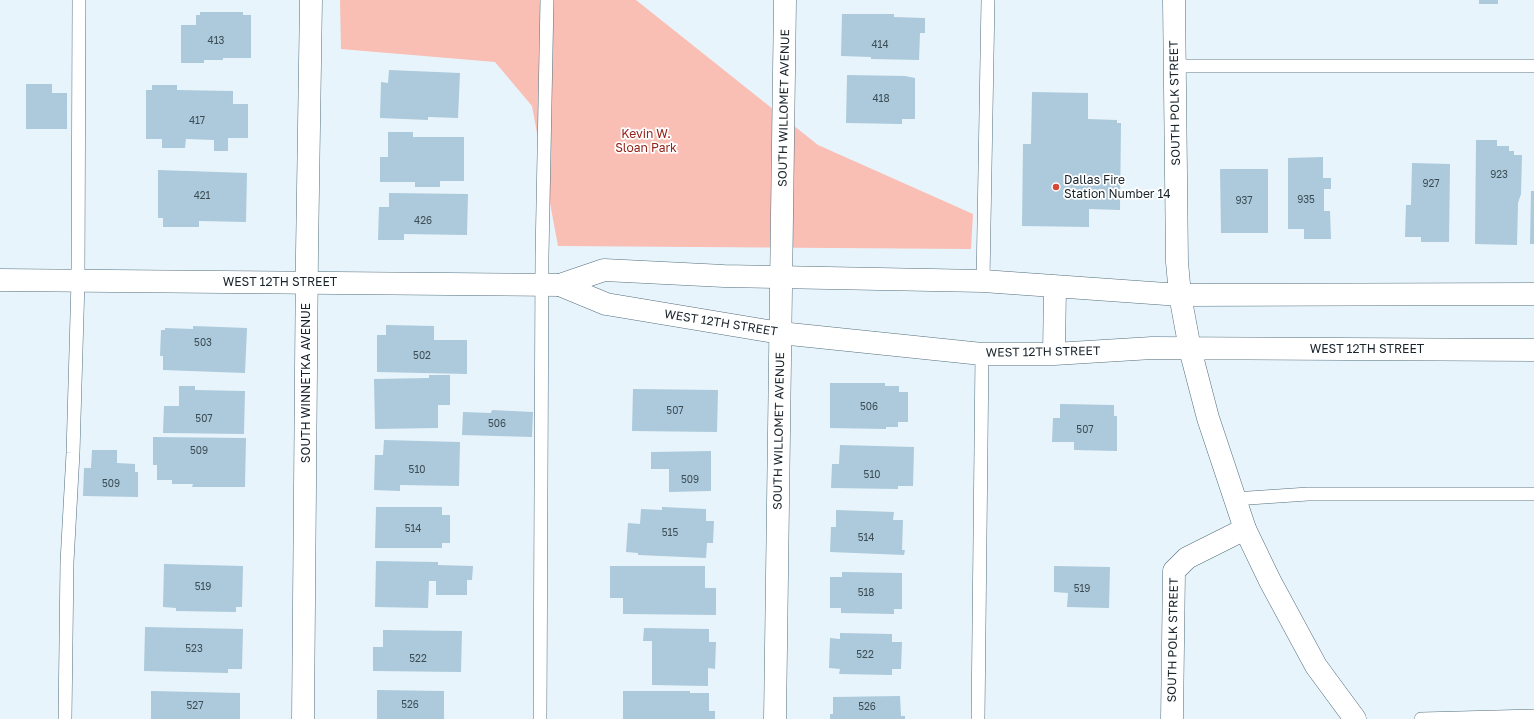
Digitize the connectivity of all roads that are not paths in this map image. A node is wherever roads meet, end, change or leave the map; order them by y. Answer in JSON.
{"nodes":[{"id":1,"x":79,"y":0,"type":"edge"},
{"id":2,"x":311,"y":0,"type":"edge"},
{"id":3,"x":547,"y":0,"type":"edge"},
{"id":4,"x":785,"y":0,"type":"edge"},
{"id":5,"x":988,"y":0,"type":"edge"},
{"id":6,"x":1174,"y":0,"type":"edge"},
{"id":7,"x":1174,"y":66,"type":"junction"},
{"id":8,"x":1534,"y":66,"type":"edge"},
{"id":9,"x":781,"y":277,"type":"junction"},
{"id":10,"x":0,"y":280,"type":"edge"},
{"id":11,"x":78,"y":281,"type":"junction"},
{"id":12,"x":307,"y":282,"type":"junction"},
{"id":13,"x":984,"y":282,"type":"junction"},
{"id":14,"x":552,"y":284,"type":"junction"},
{"id":15,"x":1055,"y":287,"type":"junction"},
{"id":16,"x":1534,"y":294,"type":"edge"},
{"id":17,"x":1180,"y":295,"type":"junction"},
{"id":18,"x":780,"y":333,"type":"junction"},
{"id":19,"x":1190,"y":349,"type":"junction"},
{"id":20,"x":1534,"y":350,"type":"edge"},
{"id":21,"x":982,"y":354,"type":"junction"},
{"id":22,"x":1054,"y":354,"type":"junction"},
{"id":23,"x":1534,"y":494,"type":"edge"},
{"id":24,"x":1234,"y":499,"type":"junction"},
{"id":25,"x":1245,"y":529,"type":"junction"},
{"id":26,"x":1534,"y":716,"type":"edge"},
{"id":27,"x":65,"y":719,"type":"edge"},
{"id":28,"x":303,"y":719,"type":"edge"},
{"id":29,"x":540,"y":719,"type":"edge"},
{"id":30,"x":775,"y":719,"type":"edge"},
{"id":31,"x":978,"y":719,"type":"edge"},
{"id":32,"x":1172,"y":719,"type":"edge"},
{"id":33,"x":1355,"y":719,"type":"edge"},
{"id":34,"x":1421,"y":719,"type":"edge"}],
"edges":[{"from":1,"to":11,"type":"lane"},
{"from":2,"to":12,"type":"main road","name":"SOUTH WINNETKA AVENUE"},
{"from":3,"to":14,"type":"lane"},
{"from":4,"to":9,"type":"main road","name":"SOUTH WILLOMET AVENUE"},
{"from":5,"to":13,"type":"lane"},
{"from":6,"to":7,"type":"main road","name":"SOUTH POLK STREET"},
{"from":7,"to":8,"type":"lane"},
{"from":7,"to":17,"type":"main road","name":"SOUTH POLK STREET"},
{"from":9,"to":13,"type":"main road","name":"WEST 12TH STREET"},
{"from":9,"to":14,"type":"main road","name":"WEST 12TH STREET"},
{"from":9,"to":18,"type":"main road","name":"SOUTH WILLOMET AVENUE"},
{"from":10,"to":11,"type":"main road","name":"WEST 12TH STREET"},
{"from":11,"to":12,"type":"main road","name":"WEST 12TH STREET"},
{"from":11,"to":27,"type":"lane"},
{"from":12,"to":14,"type":"main road","name":"WEST 12TH STREET"},
{"from":12,"to":28,"type":"main road","name":"SOUTH WINNETKA AVENUE"},
{"from":13,"to":15,"type":"main road","name":"WEST 12TH STREET"},
{"from":14,"to":18,"type":"main road","name":"WEST 12TH STREET"},
{"from":14,"to":29,"type":"lane"},
{"from":15,"to":17,"type":"main road","name":"WEST 12TH STREET"},
{"from":15,"to":22,"type":"main road"},
{"from":16,"to":17,"type":"main road","name":"WEST 12TH STREET"},
{"from":17,"to":19,"type":"main road","name":"SOUTH POLK STREET"},
{"from":18,"to":21,"type":"main road","name":"WEST 12TH STREET"},
{"from":18,"to":30,"type":"main road","name":"SOUTH WILLOMET AVENUE"},
{"from":19,"to":20,"type":"main road","name":"WEST 12TH STREET"},
{"from":19,"to":22,"type":"main road","name":"WEST 12TH STREET"},
{"from":19,"to":24,"type":"main road","name":"SOUTH POLK STREET"},
{"from":21,"to":22,"type":"main road","name":"WEST 12TH STREET"},
{"from":21,"to":31,"type":"lane"},
{"from":23,"to":24,"type":"lane"},
{"from":24,"to":25,"type":"main road","name":"SOUTH POLK STREET"},
{"from":25,"to":32,"type":"main road","name":"SOUTH POLK STREET"},
{"from":25,"to":33,"type":"main road","name":"SOUTH POLK STREET"},
{"from":26,"to":34,"type":"lane"}]}
